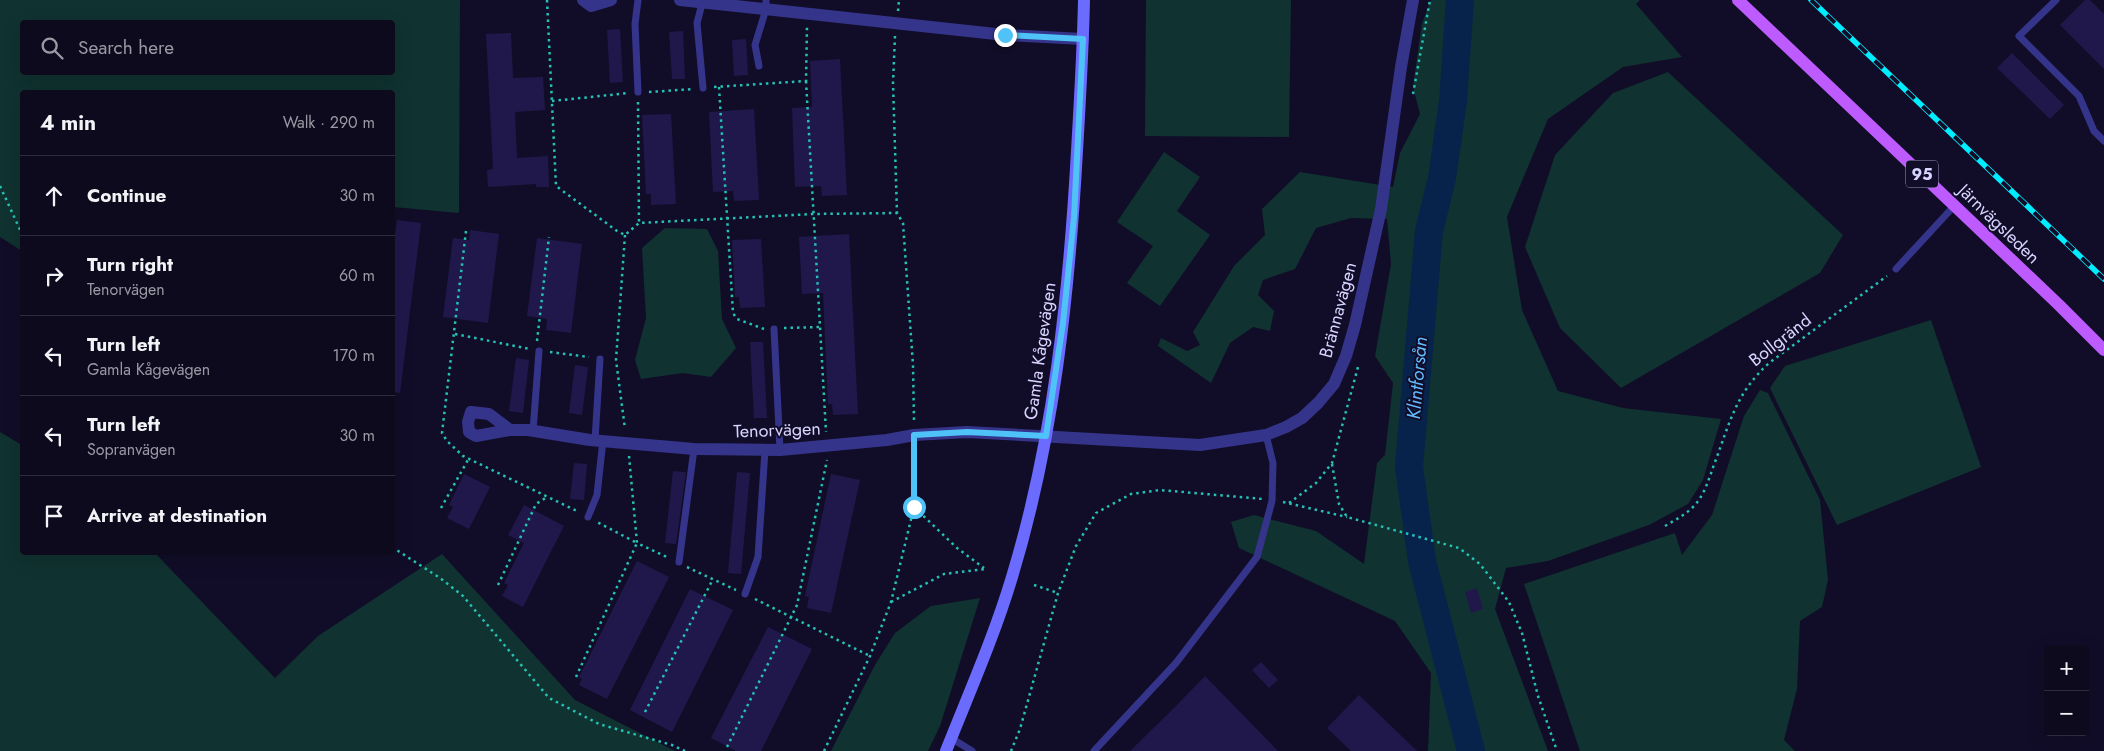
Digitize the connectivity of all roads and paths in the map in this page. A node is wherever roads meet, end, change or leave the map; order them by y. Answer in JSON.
{"nodes":[{"id":1,"x":547,"y":0,"type":"edge"},
{"id":2,"x":583,"y":0,"type":"edge"},
{"id":3,"x":611,"y":0,"type":"edge"},
{"id":4,"x":638,"y":0,"type":"edge"},
{"id":5,"x":680,"y":0,"type":"edge"},
{"id":6,"x":900,"y":0,"type":"edge"},
{"id":7,"x":1084,"y":0,"type":"edge"},
{"id":8,"x":1413,"y":0,"type":"edge"},
{"id":9,"x":1738,"y":0,"type":"edge"},
{"id":10,"x":2056,"y":0,"type":"edge"},
{"id":11,"x":703,"y":1,"type":"edge"},
{"id":12,"x":766,"y":4,"type":"edge"},
{"id":13,"x":896,"y":23,"type":"junction"},
{"id":14,"x":1083,"y":39,"type":"junction"},
{"id":15,"x":759,"y":66,"type":"dead end"},
{"id":16,"x":806,"y":81,"type":"dead end"},
{"id":17,"x":719,"y":87,"type":"dead end"},
{"id":18,"x":704,"y":88,"type":"dead end"},
{"id":19,"x":638,"y":92,"type":"joint"},
{"id":20,"x":2104,"y":141,"type":"edge"},
{"id":21,"x":0,"y":186,"type":"edge"},
{"id":22,"x":1954,"y":205,"type":"junction"},
{"id":23,"x":897,"y":212,"type":"junction"},
{"id":24,"x":813,"y":214,"type":"junction"},
{"id":25,"x":726,"y":218,"type":"junction"},
{"id":26,"x":639,"y":223,"type":"junction"},
{"id":27,"x":20,"y":230,"type":"edge"},
{"id":28,"x":549,"y":236,"type":"dead end"},
{"id":29,"x":625,"y":236,"type":"junction"},
{"id":30,"x":1896,"y":269,"type":"joint"},
{"id":31,"x":820,"y":327,"type":"junction"},
{"id":32,"x":774,"y":328,"type":"junction"},
{"id":33,"x":538,"y":350,"type":"joint"},
{"id":34,"x":2104,"y":350,"type":"edge"},
{"id":35,"x":600,"y":359,"type":"dead end"},
{"id":36,"x":510,"y":430,"type":"dead end"},
{"id":37,"x":532,"y":431,"type":"junction"},
{"id":38,"x":914,"y":435,"type":"junction"},
{"id":39,"x":1266,"y":435,"type":"junction"},
{"id":40,"x":1046,"y":436,"type":"junction"},
{"id":41,"x":599,"y":440,"type":"junction"},
{"id":42,"x":627,"y":443,"type":"junction"},
{"id":43,"x":827,"y":446,"type":"junction"},
{"id":44,"x":694,"y":449,"type":"junction"},
{"id":45,"x":765,"y":450,"type":"junction"},
{"id":46,"x":780,"y":450,"type":"junction"},
{"id":47,"x":469,"y":458,"type":"dead end"},
{"id":48,"x":547,"y":497,"type":"dead end"},
{"id":49,"x":1258,"y":499,"type":"dead end"},
{"id":50,"x":914,"y":507,"type":"junction"},
{"id":51,"x":441,"y":508,"type":"dead end"},
{"id":52,"x":588,"y":517,"type":"dead end"},
{"id":53,"x":1348,"y":517,"type":"junction"},
{"id":54,"x":1665,"y":526,"type":"dead end"},
{"id":55,"x":637,"y":543,"type":"junction"},
{"id":56,"x":395,"y":549,"type":"edge"},
{"id":57,"x":678,"y":562,"type":"junction"},
{"id":58,"x":713,"y":579,"type":"junction"},
{"id":59,"x":498,"y":585,"type":"dead end"},
{"id":60,"x":1034,"y":585,"type":"dead end"},
{"id":61,"x":1058,"y":593,"type":"junction"},
{"id":62,"x":744,"y":594,"type":"junction"},
{"id":63,"x":891,"y":602,"type":"junction"},
{"id":64,"x":790,"y":617,"type":"junction"},
{"id":65,"x":870,"y":656,"type":"junction"},
{"id":66,"x":576,"y":677,"type":"dead end"},
{"id":67,"x":645,"y":712,"type":"dead end"},
{"id":68,"x":951,"y":738,"type":"junction"},
{"id":69,"x":727,"y":747,"type":"dead end"},
{"id":70,"x":685,"y":751,"type":"edge"},
{"id":71,"x":824,"y":751,"type":"edge"},
{"id":72,"x":946,"y":751,"type":"edge"},
{"id":73,"x":972,"y":751,"type":"edge"},
{"id":74,"x":1010,"y":751,"type":"edge"},
{"id":75,"x":1094,"y":751,"type":"edge"},
{"id":76,"x":1557,"y":751,"type":"edge"}],
"edges":[{"from":1,"to":29,"type":"path"},
{"from":2,"to":3,"type":"street"},
{"from":4,"to":19,"type":"lane"},
{"from":5,"to":11,"type":"street"},
{"from":6,"to":13,"type":"path"},
{"from":7,"to":14,"type":"street","name":"Gamla Kågevägen"},
{"from":8,"to":39,"type":"street","name":"Brännavägen"},
{"from":9,"to":22,"type":"main road","name":"Järnvägsleden","number":"95"},
{"from":10,"to":20,"type":"lane"},
{"from":11,"to":12,"type":"street"},
{"from":11,"to":18,"type":"lane"},
{"from":12,"to":13,"type":"street"},
{"from":12,"to":15,"type":"lane"},
{"from":13,"to":14,"type":"street"},
{"from":13,"to":23,"type":"path"},
{"from":14,"to":40,"type":"street","name":"Gamla Kågevägen"},
{"from":16,"to":24,"type":"path"},
{"from":17,"to":25,"type":"path"},
{"from":19,"to":26,"type":"path"},
{"from":21,"to":27,"type":"path"},
{"from":22,"to":30,"type":"lane"},
{"from":22,"to":34,"type":"main road","name":"Järnvägsleden","number":"95"},
{"from":23,"to":24,"type":"path"},
{"from":23,"to":38,"type":"path"},
{"from":24,"to":25,"type":"path"},
{"from":24,"to":31,"type":"path"},
{"from":25,"to":26,"type":"path"},
{"from":25,"to":32,"type":"path"},
{"from":26,"to":29,"type":"path"},
{"from":28,"to":33,"type":"path"},
{"from":29,"to":42,"type":"path"},
{"from":30,"to":54,"type":"path","name":"Bollgränd"},
{"from":31,"to":32,"type":"path"},
{"from":31,"to":43,"type":"path"},
{"from":32,"to":46,"type":"lane"},
{"from":33,"to":37,"type":"lane"},
{"from":35,"to":41,"type":"lane"},
{"from":36,"to":37,"type":"street","name":"Tenorvägen"},
{"from":37,"to":41,"type":"street","name":"Tenorvägen"},
{"from":38,"to":40,"type":"street","name":"Tenorvägen"},
{"from":38,"to":43,"type":"street","name":"Tenorvägen"},
{"from":38,"to":50,"type":"path"},
{"from":39,"to":40,"type":"street","name":"Brännavägen"},
{"from":39,"to":75,"type":"lane"},
{"from":40,"to":68,"type":"street","name":"Gamla Kågevägen"},
{"from":41,"to":42,"type":"street","name":"Tenorvägen"},
{"from":41,"to":52,"type":"lane"},
{"from":42,"to":44,"type":"street","name":"Tenorvägen"},
{"from":42,"to":55,"type":"path"},
{"from":43,"to":46,"type":"street","name":"Tenorvägen"},
{"from":43,"to":64,"type":"path"},
{"from":44,"to":45,"type":"street","name":"Tenorvägen"},
{"from":44,"to":57,"type":"lane"},
{"from":45,"to":46,"type":"street","name":"Tenorvägen"},
{"from":45,"to":62,"type":"lane"},
{"from":47,"to":51,"type":"path"},
{"from":48,"to":59,"type":"path"},
{"from":49,"to":61,"type":"path"},
{"from":50,"to":63,"type":"path"},
{"from":50,"to":63,"type":"path"},
{"from":53,"to":53,"type":"path"},
{"from":53,"to":76,"type":"path"},
{"from":55,"to":57,"type":"path"},
{"from":55,"to":66,"type":"path"},
{"from":56,"to":70,"type":"path"},
{"from":57,"to":58,"type":"path"},
{"from":58,"to":62,"type":"path"},
{"from":58,"to":67,"type":"path"},
{"from":60,"to":61,"type":"path"},
{"from":61,"to":74,"type":"path"},
{"from":62,"to":64,"type":"path"},
{"from":63,"to":65,"type":"path"},
{"from":64,"to":65,"type":"path"},
{"from":64,"to":69,"type":"path"},
{"from":65,"to":71,"type":"path"},
{"from":68,"to":72,"type":"street","name":"Gamla Kågevägen"},
{"from":68,"to":73,"type":"lane"}]}
